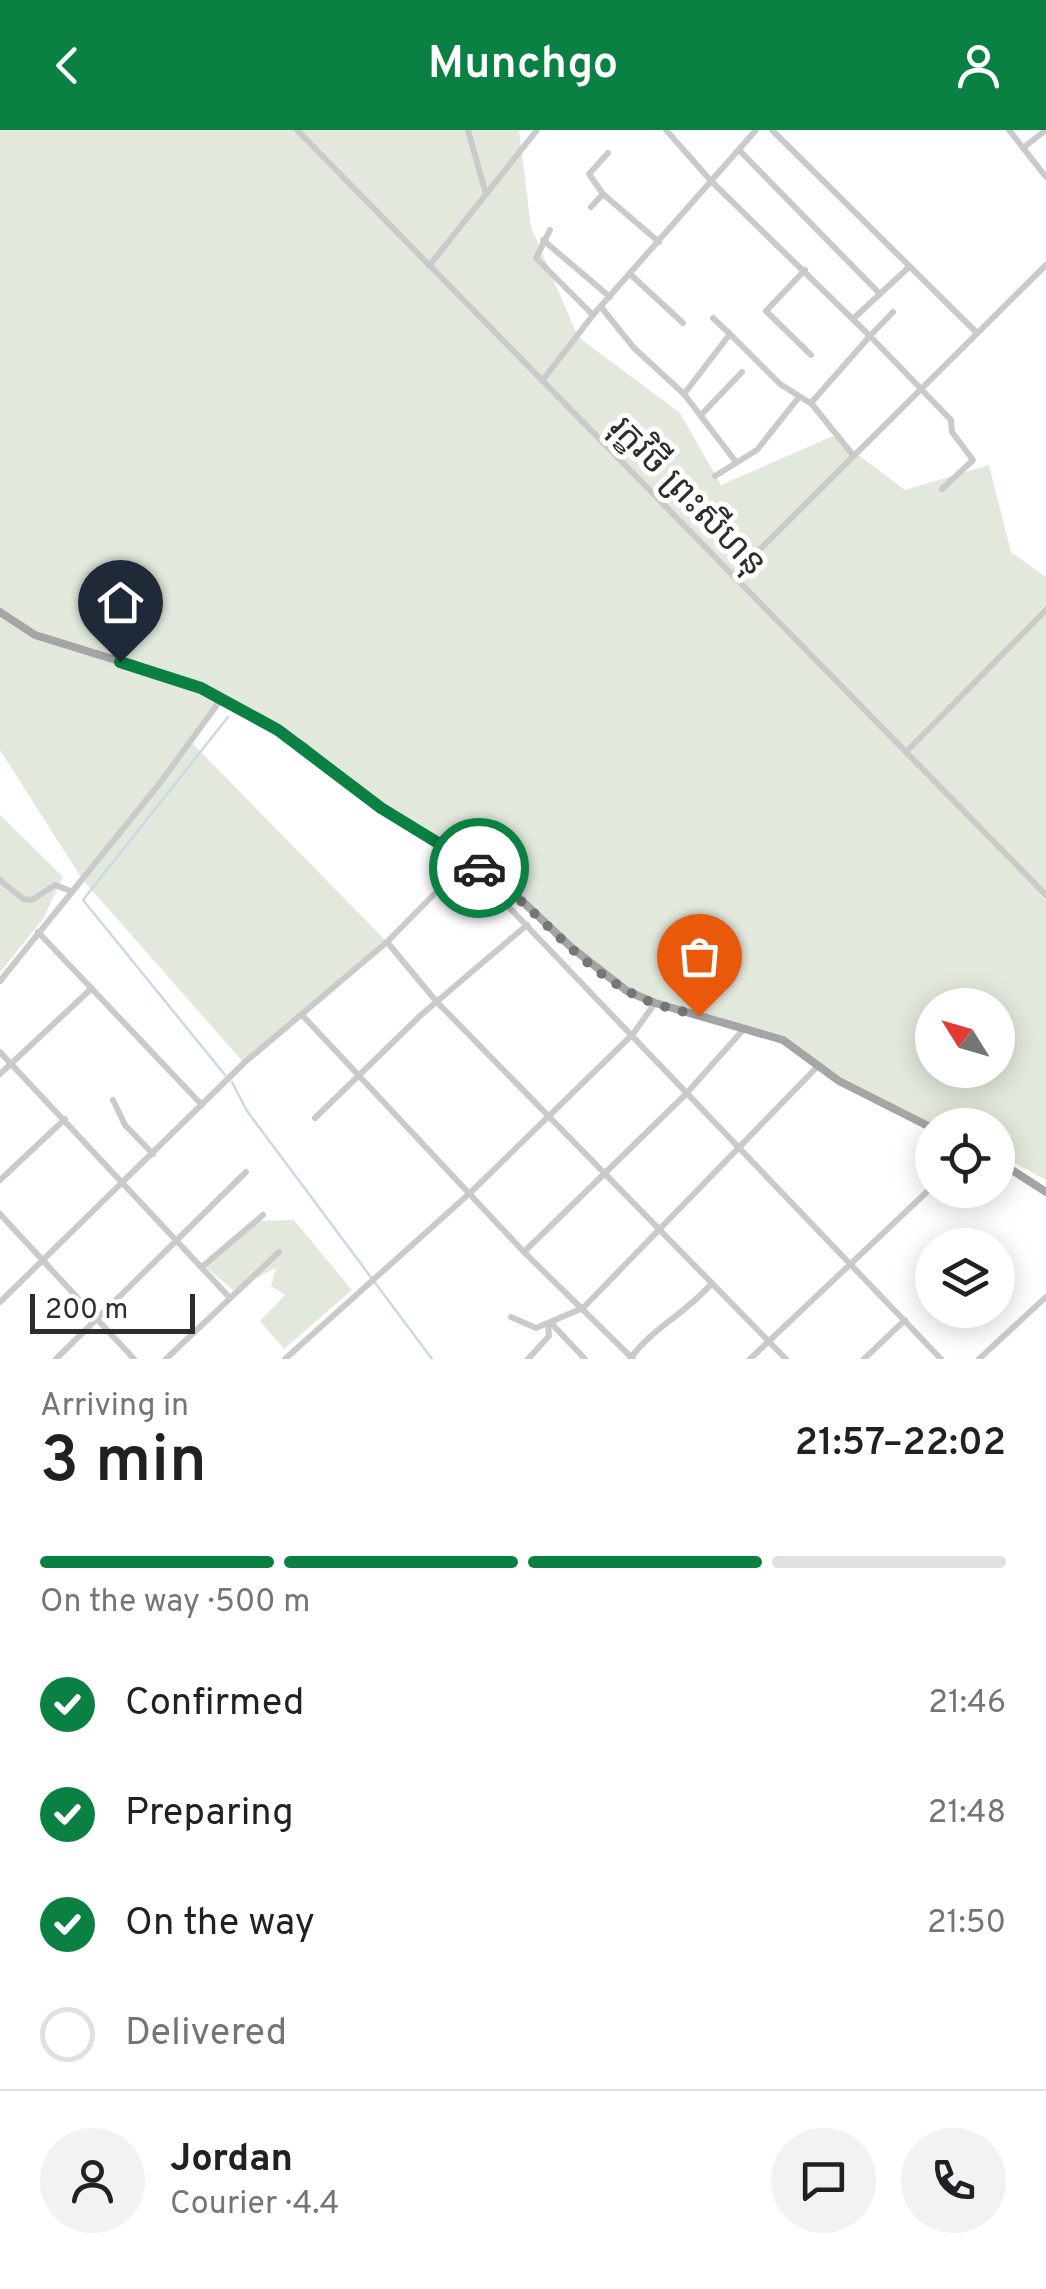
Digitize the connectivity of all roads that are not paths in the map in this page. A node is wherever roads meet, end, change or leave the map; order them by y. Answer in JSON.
{"nodes":[{"id":1,"x":297,"y":130,"type":"edge"},
{"id":2,"x":468,"y":130,"type":"edge"},
{"id":3,"x":537,"y":130,"type":"edge"},
{"id":4,"x":666,"y":130,"type":"edge"},
{"id":5,"x":756,"y":130,"type":"edge"},
{"id":6,"x":772,"y":130,"type":"edge"},
{"id":7,"x":1009,"y":130,"type":"edge"},
{"id":8,"x":1046,"y":130,"type":"edge"},
{"id":9,"x":1023,"y":148,"type":"junction"},
{"id":10,"x":740,"y":151,"type":"junction"},
{"id":11,"x":608,"y":153,"type":"dead end"},
{"id":12,"x":1046,"y":176,"type":"edge"},
{"id":13,"x":712,"y":182,"type":"junction"},
{"id":14,"x":486,"y":194,"type":"junction"},
{"id":15,"x":604,"y":194,"type":"junction"},
{"id":16,"x":592,"y":208,"type":"dead end"},
{"id":17,"x":550,"y":230,"type":"dead end"},
{"id":18,"x":542,"y":240,"type":"junction"},
{"id":19,"x":659,"y":242,"type":"junction"},
{"id":20,"x":429,"y":266,"type":"junction"},
{"id":21,"x":1046,"y":266,"type":"edge"},
{"id":22,"x":910,"y":267,"type":"junction"},
{"id":23,"x":805,"y":270,"type":"junction"},
{"id":24,"x":630,"y":274,"type":"junction"},
{"id":25,"x":878,"y":292,"type":"junction"},
{"id":26,"x":610,"y":298,"type":"junction"},
{"id":27,"x":600,"y":306,"type":"junction"},
{"id":28,"x":893,"y":312,"type":"dead end"},
{"id":29,"x":593,"y":316,"type":"junction"},
{"id":30,"x":713,"y":318,"type":"dead end"},
{"id":31,"x":853,"y":319,"type":"junction"},
{"id":32,"x":682,"y":322,"type":"dead end"},
{"id":33,"x":977,"y":333,"type":"junction"},
{"id":34,"x":730,"y":334,"type":"junction"},
{"id":35,"x":870,"y":336,"type":"junction"},
{"id":36,"x":811,"y":355,"type":"dead end"},
{"id":37,"x":742,"y":372,"type":"dead end"},
{"id":38,"x":542,"y":381,"type":"junction"},
{"id":39,"x":920,"y":389,"type":"junction"},
{"id":40,"x":684,"y":394,"type":"junction"},
{"id":41,"x":799,"y":397,"type":"junction"},
{"id":42,"x":811,"y":403,"type":"junction"},
{"id":43,"x":701,"y":414,"type":"junction"},
{"id":44,"x":853,"y":456,"type":"junction"},
{"id":45,"x":736,"y":462,"type":"junction"},
{"id":46,"x":714,"y":476,"type":"dead end"},
{"id":47,"x":942,"y":489,"type":"dead end"},
{"id":48,"x":733,"y":576,"type":"junction"},
{"id":49,"x":1046,"y":610,"type":"edge"},
{"id":50,"x":0,"y":612,"type":"edge"},
{"id":51,"x":222,"y":698,"type":"junction"},
{"id":52,"x":906,"y":752,"type":"junction"},
{"id":53,"x":464,"y":863,"type":"junction"},
{"id":54,"x":0,"y":880,"type":"edge"},
{"id":55,"x":72,"y":892,"type":"junction"},
{"id":56,"x":1046,"y":894,"type":"edge"},
{"id":57,"x":545,"y":922,"type":"junction"},
{"id":58,"x":530,"y":928,"type":"junction"},
{"id":59,"x":38,"y":932,"type":"junction"},
{"id":60,"x":387,"y":942,"type":"junction"},
{"id":61,"x":0,"y":980,"type":"edge"},
{"id":62,"x":92,"y":988,"type":"junction"},
{"id":63,"x":436,"y":1001,"type":"junction"},
{"id":64,"x":655,"y":1004,"type":"junction"},
{"id":65,"x":303,"y":1016,"type":"junction"},
{"id":66,"x":745,"y":1028,"type":"junction"},
{"id":67,"x":633,"y":1034,"type":"junction"},
{"id":68,"x":0,"y":1052,"type":"edge"},
{"id":69,"x":11,"y":1064,"type":"junction"},
{"id":70,"x":818,"y":1066,"type":"junction"},
{"id":71,"x":0,"y":1074,"type":"edge"},
{"id":72,"x":358,"y":1077,"type":"junction"},
{"id":73,"x":685,"y":1095,"type":"junction"},
{"id":74,"x":113,"y":1100,"type":"dead end"},
{"id":75,"x":202,"y":1105,"type":"junction"},
{"id":76,"x":549,"y":1116,"type":"junction"},
{"id":77,"x":315,"y":1118,"type":"dead end"},
{"id":78,"x":65,"y":1119,"type":"junction"},
{"id":79,"x":915,"y":1120,"type":"edge"},
{"id":80,"x":740,"y":1149,"type":"junction"},
{"id":81,"x":153,"y":1154,"type":"junction"},
{"id":82,"x":246,"y":1172,"type":"dead end"},
{"id":83,"x":604,"y":1172,"type":"junction"},
{"id":84,"x":1015,"y":1172,"type":"edge"},
{"id":85,"x":0,"y":1180,"type":"edge"},
{"id":86,"x":124,"y":1182,"type":"junction"},
{"id":87,"x":1046,"y":1192,"type":"edge"},
{"id":88,"x":470,"y":1194,"type":"junction"},
{"id":89,"x":915,"y":1203,"type":"edge"},
{"id":90,"x":0,"y":1214,"type":"edge"},
{"id":91,"x":263,"y":1215,"type":"dead end"},
{"id":92,"x":663,"y":1229,"type":"junction"},
{"id":93,"x":176,"y":1240,"type":"junction"},
{"id":94,"x":279,"y":1252,"type":"dead end"},
{"id":95,"x":524,"y":1252,"type":"junction"},
{"id":96,"x":44,"y":1259,"type":"junction"},
{"id":97,"x":851,"y":1264,"type":"junction"},
{"id":98,"x":203,"y":1266,"type":"junction"},
{"id":99,"x":712,"y":1283,"type":"junction"},
{"id":100,"x":1046,"y":1297,"type":"edge"},
{"id":101,"x":230,"y":1298,"type":"junction"},
{"id":102,"x":0,"y":1302,"type":"edge"},
{"id":103,"x":582,"y":1308,"type":"junction"},
{"id":104,"x":511,"y":1317,"type":"dead end"},
{"id":105,"x":95,"y":1318,"type":"junction"},
{"id":106,"x":904,"y":1320,"type":"junction"},
{"id":107,"x":550,"y":1324,"type":"junction"},
{"id":108,"x":768,"y":1342,"type":"junction"},
{"id":109,"x":291,"y":1357,"type":"edge"},
{"id":110,"x":631,"y":1358,"type":"edge"},
{"id":111,"x":56,"y":1359,"type":"edge"},
{"id":112,"x":134,"y":1359,"type":"edge"},
{"id":113,"x":166,"y":1359,"type":"edge"},
{"id":114,"x":528,"y":1359,"type":"edge"},
{"id":115,"x":585,"y":1359,"type":"edge"},
{"id":116,"x":750,"y":1359,"type":"edge"},
{"id":117,"x":786,"y":1359,"type":"edge"},
{"id":118,"x":864,"y":1359,"type":"edge"},
{"id":119,"x":941,"y":1359,"type":"edge"},
{"id":120,"x":978,"y":1359,"type":"edge"}],
"edges":[{"from":1,"to":20,"type":"street","name":"រុក្ខវិថី ព្រះសីហនុ"},
{"from":2,"to":14,"type":"street"},
{"from":3,"to":14,"type":"street"},
{"from":4,"to":13,"type":"street"},
{"from":5,"to":10,"type":"street"},
{"from":6,"to":22,"type":"street"},
{"from":7,"to":9,"type":"street"},
{"from":8,"to":9,"type":"street"},
{"from":9,"to":12,"type":"street"},
{"from":10,"to":13,"type":"street"},
{"from":10,"to":25,"type":"street"},
{"from":11,"to":15,"type":"street"},
{"from":13,"to":19,"type":"street"},
{"from":13,"to":23,"type":"street"},
{"from":14,"to":20,"type":"street"},
{"from":15,"to":16,"type":"street"},
{"from":15,"to":19,"type":"street"},
{"from":17,"to":18,"type":"street"},
{"from":18,"to":26,"type":"street"},
{"from":18,"to":29,"type":"street"},
{"from":19,"to":24,"type":"street"},
{"from":20,"to":38,"type":"street","name":"រុក្ខវិថី ព្រះសីហនុ"},
{"from":21,"to":33,"type":"street"},
{"from":22,"to":25,"type":"street"},
{"from":22,"to":33,"type":"street"},
{"from":23,"to":31,"type":"street"},
{"from":23,"to":36,"type":"street"},
{"from":24,"to":26,"type":"street"},
{"from":24,"to":32,"type":"street"},
{"from":25,"to":31,"type":"street"},
{"from":26,"to":27,"type":"street"},
{"from":27,"to":29,"type":"street"},
{"from":27,"to":40,"type":"street"},
{"from":28,"to":35,"type":"street"},
{"from":29,"to":38,"type":"street"},
{"from":30,"to":34,"type":"street"},
{"from":31,"to":35,"type":"street"},
{"from":33,"to":39,"type":"street"},
{"from":34,"to":40,"type":"street"},
{"from":34,"to":41,"type":"street"},
{"from":35,"to":39,"type":"street"},
{"from":35,"to":42,"type":"street"},
{"from":37,"to":43,"type":"street"},
{"from":38,"to":48,"type":"street","name":"រុក្ខវិថី ព្រះសីហនុ"},
{"from":39,"to":44,"type":"street"},
{"from":39,"to":47,"type":"street"},
{"from":40,"to":43,"type":"street"},
{"from":41,"to":42,"type":"street"},
{"from":41,"to":45,"type":"street"},
{"from":42,"to":44,"type":"street"},
{"from":43,"to":45,"type":"street"},
{"from":44,"to":48,"type":"street"},
{"from":45,"to":46,"type":"street"},
{"from":48,"to":52,"type":"street","name":"រុក្ខវិថី ព្រះសីហនុ"},
{"from":49,"to":52,"type":"street"},
{"from":50,"to":51,"type":"main road"},
{"from":51,"to":53,"type":"main road"},
{"from":51,"to":55,"type":"street"},
{"from":52,"to":56,"type":"street","name":"រុក្ខវិថី ព្រះសីហនុ"},
{"from":53,"to":57,"type":"main road"},
{"from":53,"to":58,"type":"street"},
{"from":53,"to":60,"type":"street"},
{"from":54,"to":55,"type":"street"},
{"from":55,"to":59,"type":"street"},
{"from":57,"to":58,"type":"street"},
{"from":57,"to":64,"type":"main road"},
{"from":58,"to":63,"type":"street"},
{"from":58,"to":67,"type":"street"},
{"from":59,"to":61,"type":"street"},
{"from":59,"to":62,"type":"street"},
{"from":60,"to":63,"type":"street"},
{"from":60,"to":65,"type":"street"},
{"from":62,"to":69,"type":"street"},
{"from":62,"to":75,"type":"street"},
{"from":63,"to":72,"type":"street"},
{"from":63,"to":76,"type":"street"},
{"from":64,"to":66,"type":"main road"},
{"from":64,"to":67,"type":"street"},
{"from":65,"to":72,"type":"street"},
{"from":65,"to":75,"type":"street"},
{"from":66,"to":70,"type":"main road"},
{"from":66,"to":73,"type":"street"},
{"from":67,"to":73,"type":"street"},
{"from":67,"to":76,"type":"street"},
{"from":68,"to":69,"type":"street"},
{"from":69,"to":71,"type":"street"},
{"from":69,"to":78,"type":"street"},
{"from":70,"to":79,"type":"main road"},
{"from":70,"to":80,"type":"street"},
{"from":72,"to":77,"type":"street"},
{"from":72,"to":88,"type":"street"},
{"from":73,"to":80,"type":"street"},
{"from":73,"to":83,"type":"street"},
{"from":74,"to":81,"type":"street"},
{"from":75,"to":81,"type":"street"},
{"from":76,"to":83,"type":"street"},
{"from":76,"to":88,"type":"street"},
{"from":78,"to":85,"type":"street"},
{"from":78,"to":86,"type":"street"},
{"from":80,"to":92,"type":"street"},
{"from":80,"to":97,"type":"street"},
{"from":81,"to":86,"type":"street"},
{"from":82,"to":93,"type":"street"},
{"from":83,"to":92,"type":"street"},
{"from":83,"to":95,"type":"street"},
{"from":84,"to":87,"type":"main road"},
{"from":86,"to":93,"type":"street"},
{"from":86,"to":96,"type":"street"},
{"from":88,"to":95,"type":"street"},
{"from":88,"to":109,"type":"street"},
{"from":89,"to":97,"type":"street"},
{"from":90,"to":96,"type":"street"},
{"from":91,"to":98,"type":"street"},
{"from":92,"to":99,"type":"street"},
{"from":92,"to":103,"type":"street"},
{"from":93,"to":98,"type":"street"},
{"from":93,"to":105,"type":"street"},
{"from":94,"to":101,"type":"street"},
{"from":95,"to":103,"type":"street"},
{"from":96,"to":102,"type":"street"},
{"from":96,"to":105,"type":"street"},
{"from":97,"to":106,"type":"street"},
{"from":97,"to":108,"type":"street"},
{"from":98,"to":101,"type":"street"},
{"from":99,"to":108,"type":"street"},
{"from":99,"to":110,"type":"street"},
{"from":100,"to":120,"type":"street"},
{"from":101,"to":113,"type":"street"},
{"from":103,"to":107,"type":"street"},
{"from":103,"to":110,"type":"street"},
{"from":104,"to":107,"type":"street"},
{"from":105,"to":111,"type":"street"},
{"from":105,"to":112,"type":"street"},
{"from":106,"to":118,"type":"street"},
{"from":106,"to":119,"type":"street"},
{"from":107,"to":114,"type":"street"},
{"from":107,"to":115,"type":"street"},
{"from":108,"to":116,"type":"street"},
{"from":108,"to":117,"type":"street"}]}
